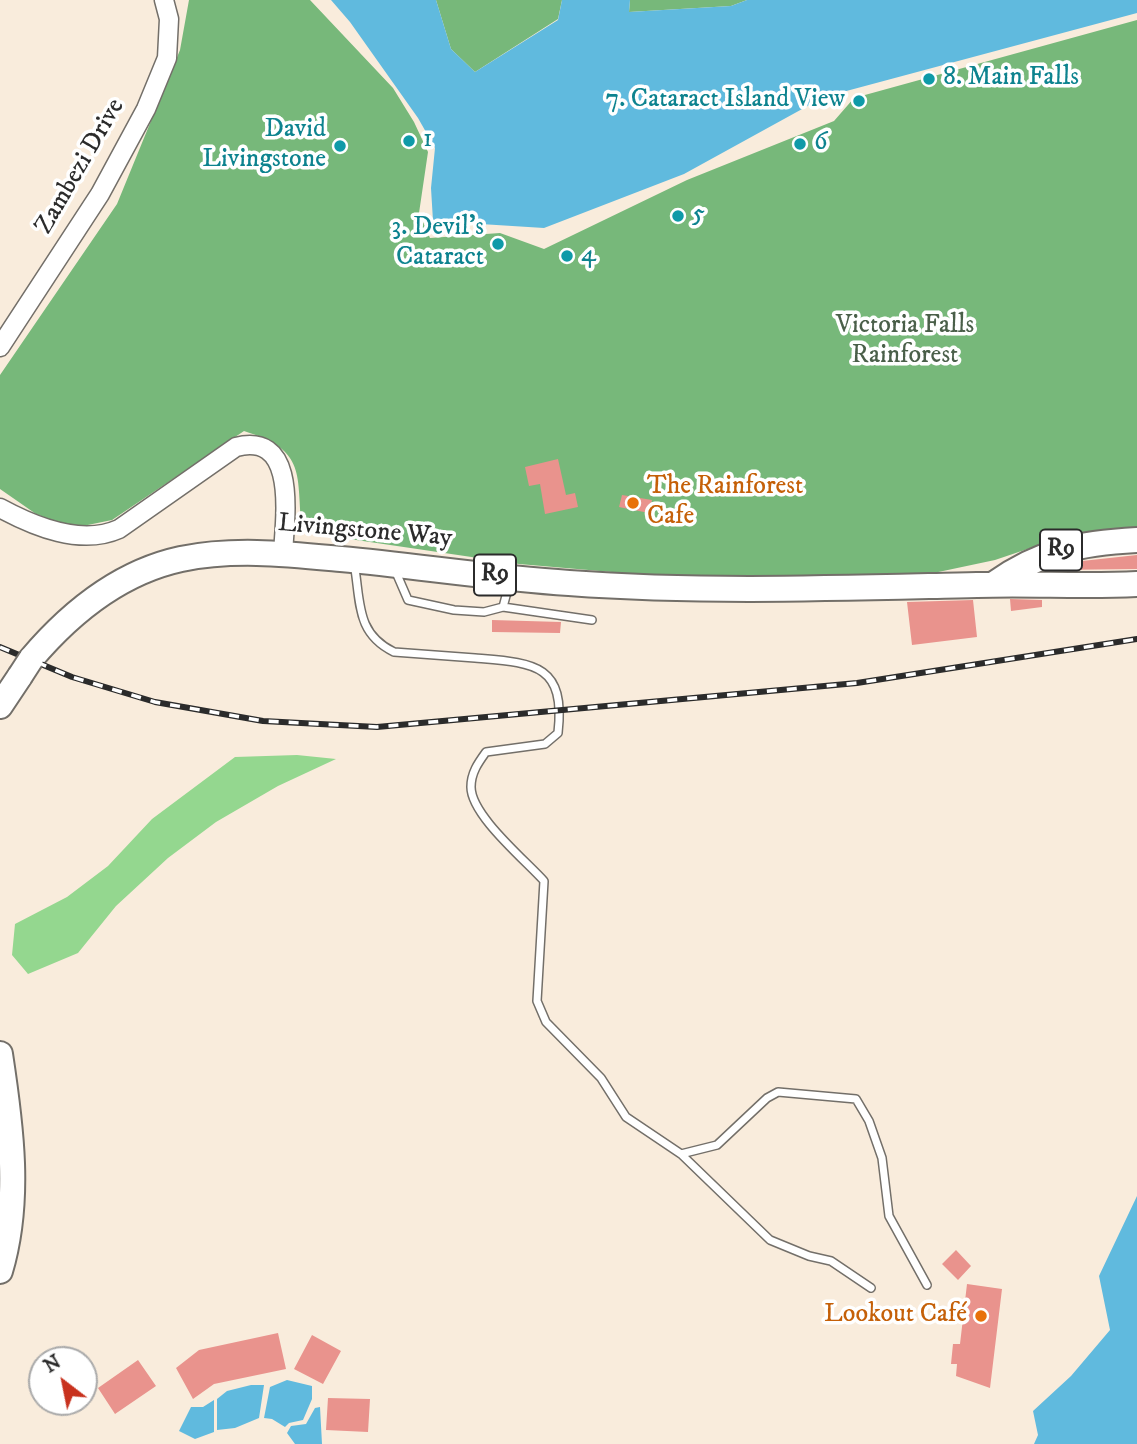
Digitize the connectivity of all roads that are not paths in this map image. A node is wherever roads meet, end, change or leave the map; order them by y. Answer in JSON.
{"nodes":[{"id":1,"x":164,"y":0,"type":"edge"},
{"id":2,"x":0,"y":347,"type":"edge"},
{"id":3,"x":0,"y":508,"type":"edge"},
{"id":4,"x":1137,"y":540,"type":"edge"},
{"id":5,"x":283,"y":553,"type":"junction"},
{"id":6,"x":353,"y":560,"type":"junction"},
{"id":7,"x":392,"y":563,"type":"junction"},
{"id":8,"x":511,"y":576,"type":"junction"},
{"id":9,"x":994,"y":584,"type":"junction"},
{"id":10,"x":1137,"y":584,"type":"edge"},
{"id":11,"x":503,"y":607,"type":"junction"},
{"id":12,"x":592,"y":620,"type":"dead end"},
{"id":13,"x":0,"y":706,"type":"edge"},
{"id":14,"x":0,"y":1054,"type":"edge"},
{"id":15,"x":681,"y":1154,"type":"junction"},
{"id":16,"x":0,"y":1271,"type":"edge"},
{"id":17,"x":927,"y":1285,"type":"dead end"},
{"id":18,"x":871,"y":1288,"type":"dead end"}],
"edges":[{"from":1,"to":2,"type":"street","name":"Zambezi Drive"},
{"from":3,"to":5,"type":"street"},
{"from":4,"to":9,"type":"highway","number":"R9"},
{"from":5,"to":6,"type":"highway","name":"Livingstone Way","number":"R9"},
{"from":5,"to":13,"type":"highway","name":"Livingstone Way","number":"R9"},
{"from":6,"to":7,"type":"highway","name":"Livingstone Way","number":"R9"},
{"from":6,"to":15,"type":"lane"},
{"from":7,"to":8,"type":"highway","name":"Livingstone Way","number":"R9"},
{"from":7,"to":11,"type":"lane"},
{"from":8,"to":9,"type":"highway","name":"Livingstone Way","number":"R9"},
{"from":8,"to":11,"type":"lane"},
{"from":9,"to":10,"type":"highway","name":"Livingstone Way","number":"R9"},
{"from":11,"to":12,"type":"lane"},
{"from":14,"to":16,"type":"highway"},
{"from":15,"to":17,"type":"lane"},
{"from":15,"to":18,"type":"lane"}]}
